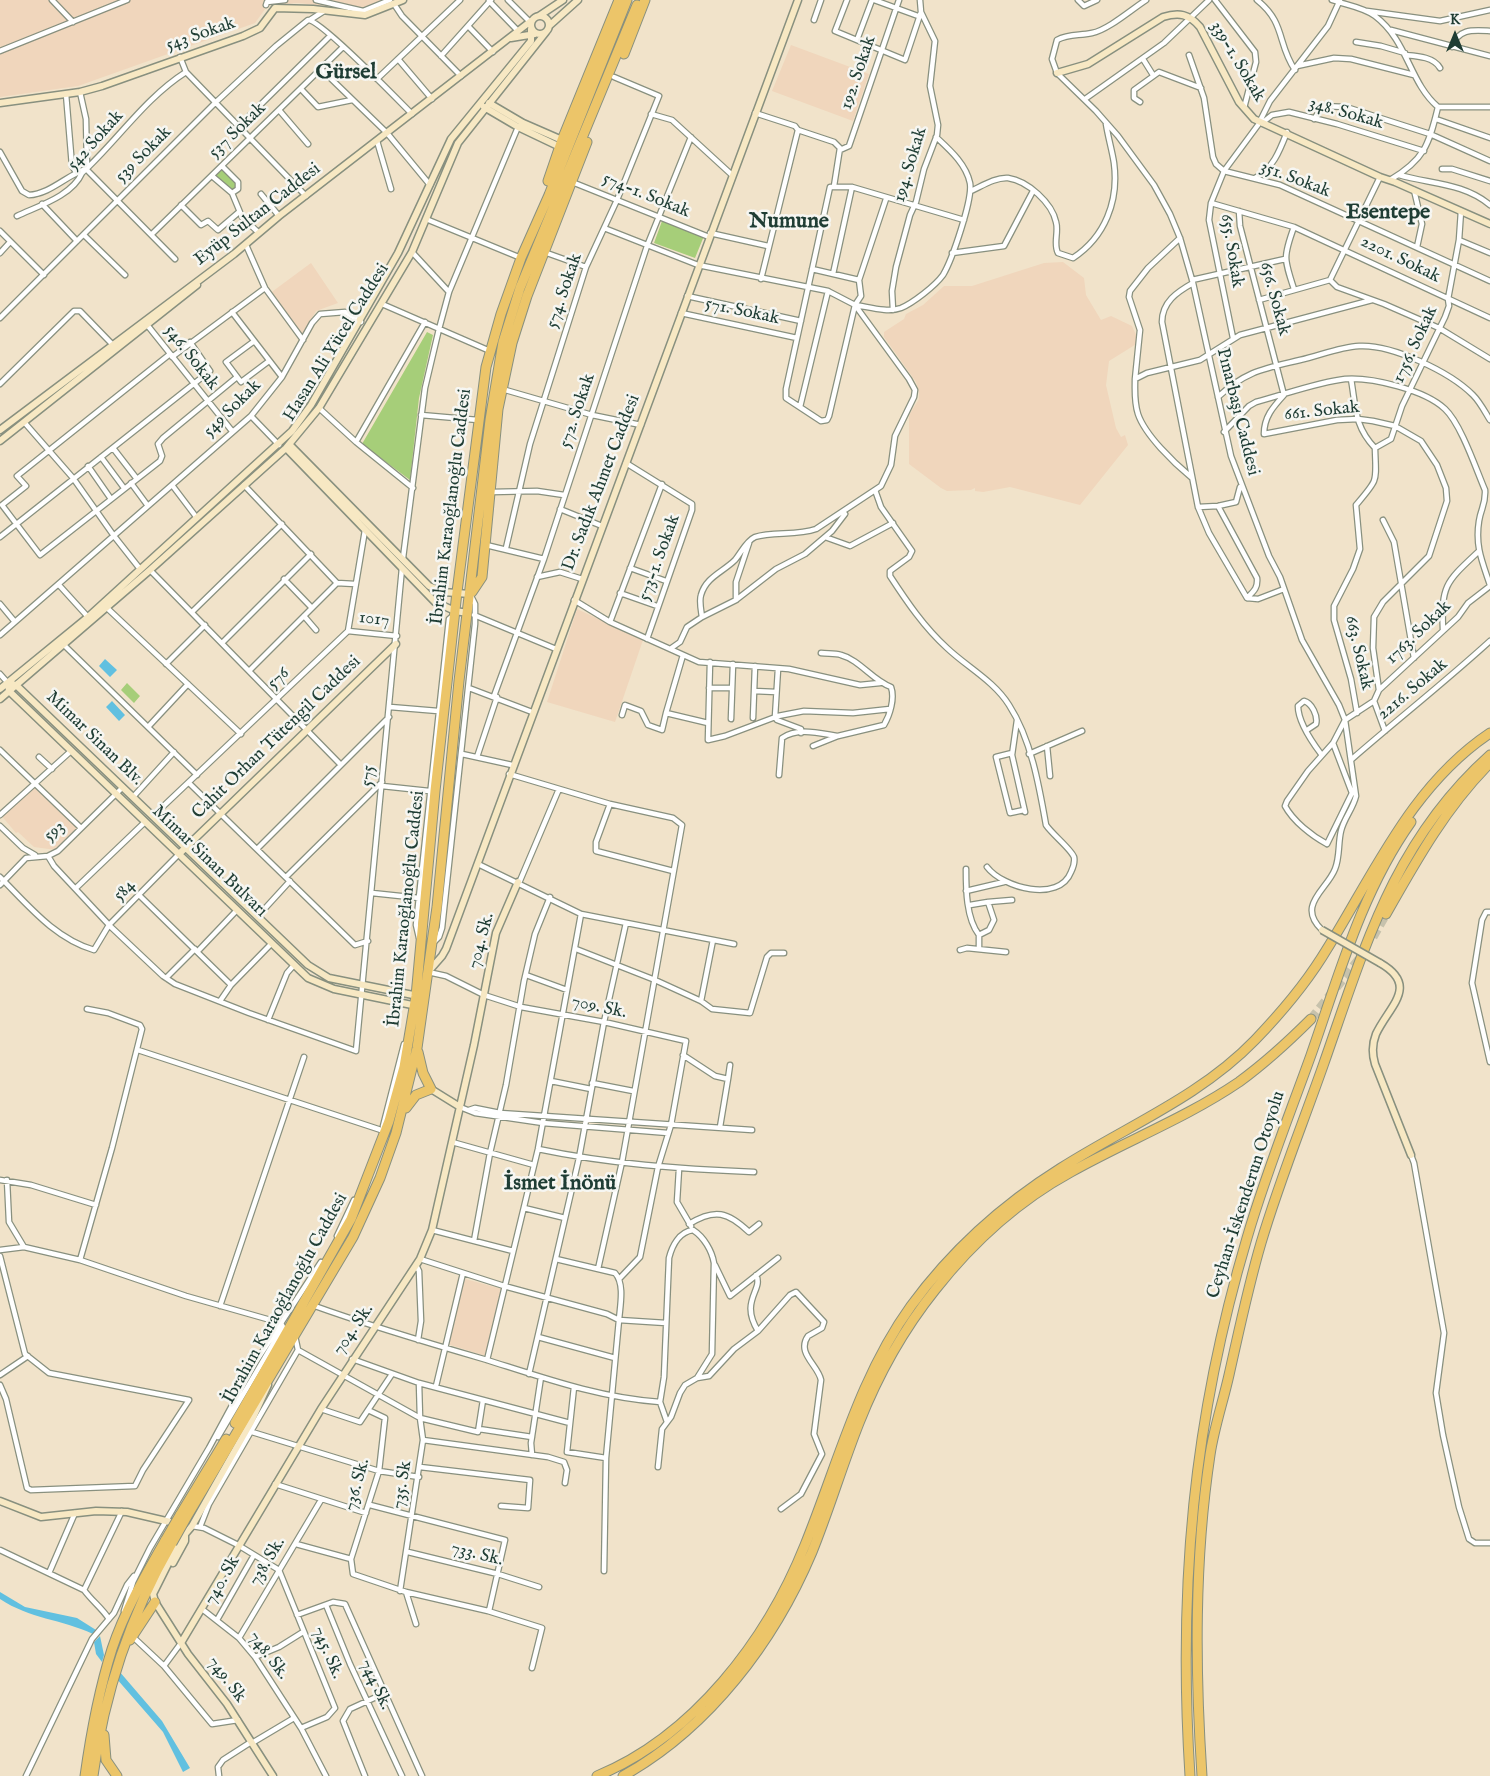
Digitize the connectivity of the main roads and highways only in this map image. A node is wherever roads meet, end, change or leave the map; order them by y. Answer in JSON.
{"nodes":[{"id":1,"x":619,"y":0,"type":"edge"},
{"id":2,"x":627,"y":0,"type":"edge"},
{"id":3,"x":641,"y":2,"type":"edge"},
{"id":4,"x":532,"y":232,"type":"junction"},
{"id":5,"x":470,"y":594,"type":"junction"},
{"id":6,"x":1490,"y":734,"type":"edge"},
{"id":7,"x":1490,"y":755,"type":"edge"},
{"id":8,"x":1490,"y":763,"type":"edge"},
{"id":9,"x":1386,"y":914,"type":"tunnel mouth"},
{"id":10,"x":420,"y":1001,"type":"junction"},
{"id":11,"x":1311,"y":1019,"type":"tunnel mouth"},
{"id":12,"x":417,"y":1048,"type":"junction"},
{"id":13,"x":402,"y":1112,"type":"junction"},
{"id":14,"x":186,"y":1520,"type":"junction"},
{"id":15,"x":169,"y":1541,"type":"junction"},
{"id":16,"x":154,"y":1599,"type":"road end"},
{"id":17,"x":120,"y":1654,"type":"junction"},
{"id":18,"x":108,"y":1697,"type":"junction"},
{"id":19,"x":93,"y":1723,"type":"junction"},
{"id":20,"x":80,"y":1776,"type":"edge"},
{"id":21,"x":85,"y":1776,"type":"edge"},
{"id":22,"x":93,"y":1776,"type":"edge"},
{"id":23,"x":117,"y":1776,"type":"edge"},
{"id":24,"x":597,"y":1776,"type":"edge"},
{"id":25,"x":623,"y":1776,"type":"edge"},
{"id":26,"x":1190,"y":1776,"type":"edge"},
{"id":27,"x":1202,"y":1776,"type":"edge"}],
"edges":[{"from":1,"to":4,"type":"highway"},
{"from":2,"to":4,"type":"highway","name":"İbrahim Karaoğlanoğlu Caddesi"},
{"from":3,"to":5,"type":"highway","name":"İbrahim Karaoğlanoğlu Caddesi"},
{"from":3,"to":5,"type":"highway"},
{"from":4,"to":10,"type":"highway","name":"İbrahim Karaoğlanoğlu Caddesi"},
{"from":5,"to":10,"type":"highway","name":"İbrahim Karaoğlanoğlu Caddesi"},
{"from":6,"to":24,"type":"highway"},
{"from":6,"to":26,"type":"highway","name":"Ceyhan-İskenderun Otoyolu"},
{"from":7,"to":27,"type":"highway","name":"Ceyhan-İskenderun Otoyolu"},
{"from":8,"to":9,"type":"highway"},
{"from":10,"to":12,"type":"highway","name":"İbrahim Karaoğlanoğlu Caddesi"},
{"from":10,"to":14,"type":"highway","name":"İbrahim Karaoğlanoğlu Caddesi"},
{"from":11,"to":25,"type":"highway"},
{"from":12,"to":13,"type":"highway","name":"İbrahim Karaoğlanoğlu Caddesi"},
{"from":12,"to":13,"type":"highway"},
{"from":13,"to":14,"type":"highway","name":"İbrahim Karaoğlanoğlu Caddesi"},
{"from":14,"to":15,"type":"highway","name":"İbrahim Karaoğlanoğlu Caddesi","bridge":true},
{"from":15,"to":17,"type":"highway","name":"İbrahim Karaoğlanoğlu Caddesi"},
{"from":15,"to":19,"type":"highway","name":"İbrahim Karaoğlanoğlu Caddesi"},
{"from":16,"to":17,"type":"highway"},
{"from":17,"to":18,"type":"highway","name":"İbrahim Karaoğlanoğlu Caddesi"},
{"from":18,"to":22,"type":"highway","name":"İbrahim Karaoğlanoğlu Caddesi"},
{"from":18,"to":23,"type":"highway"},
{"from":19,"to":20,"type":"highway"},
{"from":19,"to":21,"type":"highway","name":"İbrahim Karaoğlanoğlu Caddesi"}]}
